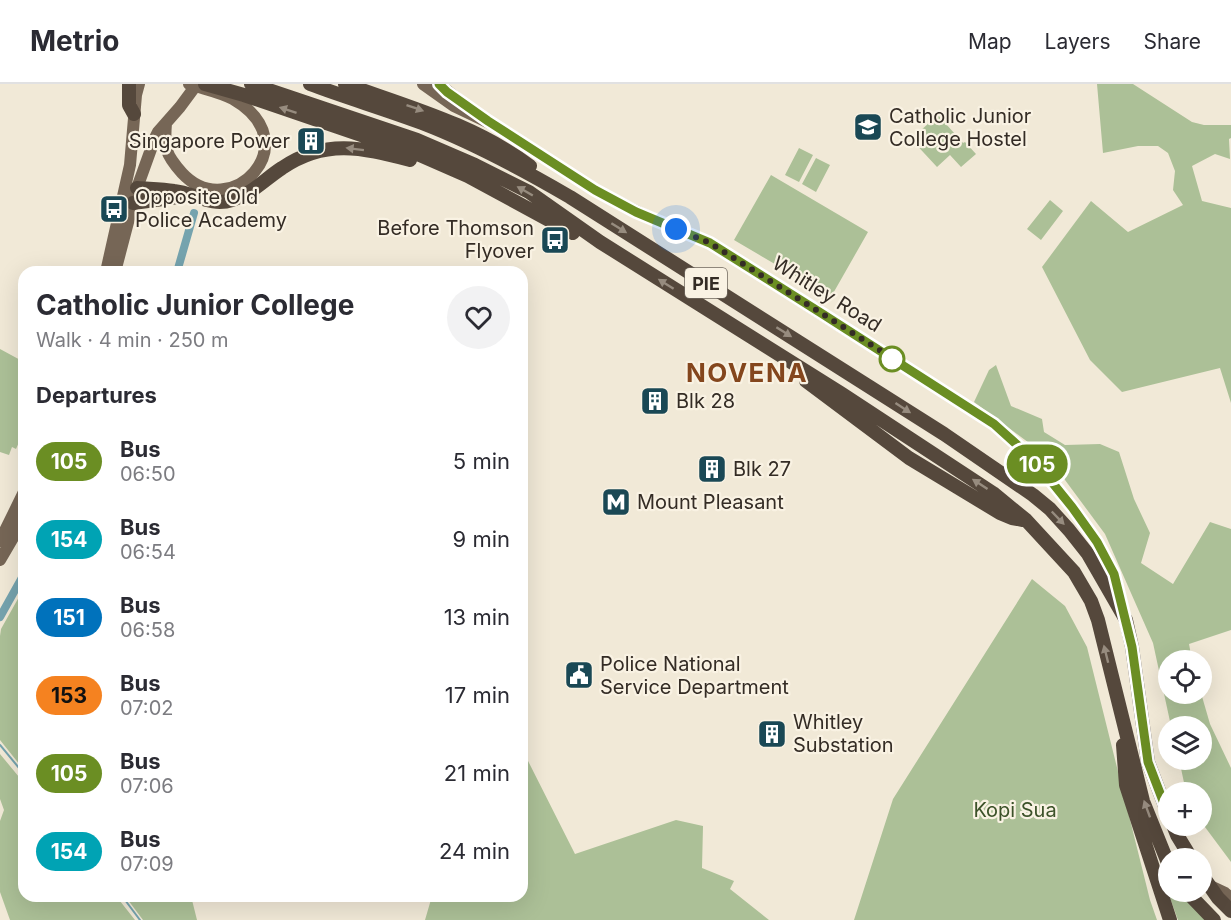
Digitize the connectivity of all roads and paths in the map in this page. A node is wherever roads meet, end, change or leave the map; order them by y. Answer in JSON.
{"nodes":[{"id":1,"x":129,"y":84,"type":"edge"},
{"id":2,"x":139,"y":84,"type":"edge"},
{"id":3,"x":189,"y":84,"type":"edge"},
{"id":4,"x":196,"y":84,"type":"edge"},
{"id":5,"x":205,"y":84,"type":"edge"},
{"id":6,"x":251,"y":84,"type":"edge"},
{"id":7,"x":310,"y":84,"type":"edge"},
{"id":8,"x":345,"y":84,"type":"edge"},
{"id":9,"x":423,"y":84,"type":"edge"},
{"id":10,"x":439,"y":84,"type":"edge"},
{"id":11,"x":357,"y":95,"type":"junction"},
{"id":12,"x":134,"y":114,"type":"junction"},
{"id":13,"x":488,"y":121,"type":"junction"},
{"id":14,"x":166,"y":123,"type":"junction"},
{"id":15,"x":346,"y":123,"type":"junction"},
{"id":16,"x":137,"y":188,"type":"junction"},
{"id":17,"x":191,"y":189,"type":"junction"},
{"id":18,"x":502,"y":194,"type":"junction"},
{"id":19,"x":134,"y":203,"type":"junction"},
{"id":20,"x":600,"y":242,"type":"junction"},
{"id":21,"x":107,"y":266,"type":"edge"},
{"id":22,"x":117,"y":266,"type":"edge"},
{"id":23,"x":18,"y":504,"type":"edge"},
{"id":24,"x":18,"y":529,"type":"edge"},
{"id":25,"x":0,"y":541,"type":"edge"},
{"id":26,"x":0,"y":560,"type":"edge"},
{"id":27,"x":1126,"y":620,"type":"junction"},
{"id":28,"x":1120,"y":708,"type":"junction"},
{"id":29,"x":1158,"y":788,"type":"edge"},
{"id":30,"x":1162,"y":848,"type":"edge"},
{"id":31,"x":1212,"y":885,"type":"edge"},
{"id":32,"x":1212,"y":888,"type":"edge"},
{"id":33,"x":1231,"y":898,"type":"edge"},
{"id":34,"x":1197,"y":902,"type":"edge"},
{"id":35,"x":1231,"y":911,"type":"edge"},
{"id":36,"x":1170,"y":920,"type":"edge"},
{"id":37,"x":1214,"y":920,"type":"edge"}],
"edges":[{"from":1,"to":12,"type":"highway"},
{"from":2,"to":12,"type":"main road"},
{"from":3,"to":17,"type":"main road"},
{"from":4,"to":14,"type":"main road"},
{"from":15,"to":5,"type":"highway","one_way":true},
{"from":6,"to":15,"type":"highway","number":"PIE"},
{"from":7,"to":11,"type":"highway","number":"PIE"},
{"from":8,"to":11,"type":"highway"},
{"from":9,"to":13,"type":"main road","name":"Whitley Road"},
{"from":10,"to":13,"type":"main road","name":"Whitley Road"},
{"from":11,"to":27,"type":"highway","number":"PIE","one_way":true},
{"from":12,"to":21,"type":"main road"},
{"from":13,"to":27,"type":"main road","name":"Whitley Road"},
{"from":14,"to":16,"type":"main road"},
{"from":14,"to":17,"type":"main road"},
{"from":15,"to":18,"type":"highway"},
{"from":20,"to":15,"type":"highway","number":"PIE","one_way":true},
{"from":16,"to":17,"type":"highway"},
{"from":16,"to":19,"type":"main road"},
{"from":18,"to":17,"type":"highway","one_way":true},
{"from":17,"to":19,"type":"highway"},
{"from":18,"to":20,"type":"highway"},
{"from":19,"to":22,"type":"main road"},
{"from":28,"to":20,"type":"highway","number":"PIE","one_way":true},
{"from":23,"to":25,"type":"main road"},
{"from":24,"to":26,"type":"main road"},
{"from":27,"to":29,"type":"highway","number":"PIE"},
{"from":30,"to":28,"type":"highway","one_way":true},
{"from":28,"to":36,"type":"highway"},
{"from":31,"to":33,"type":"main road"},
{"from":32,"to":35,"type":"highway"},
{"from":34,"to":37,"type":"highway"}]}
